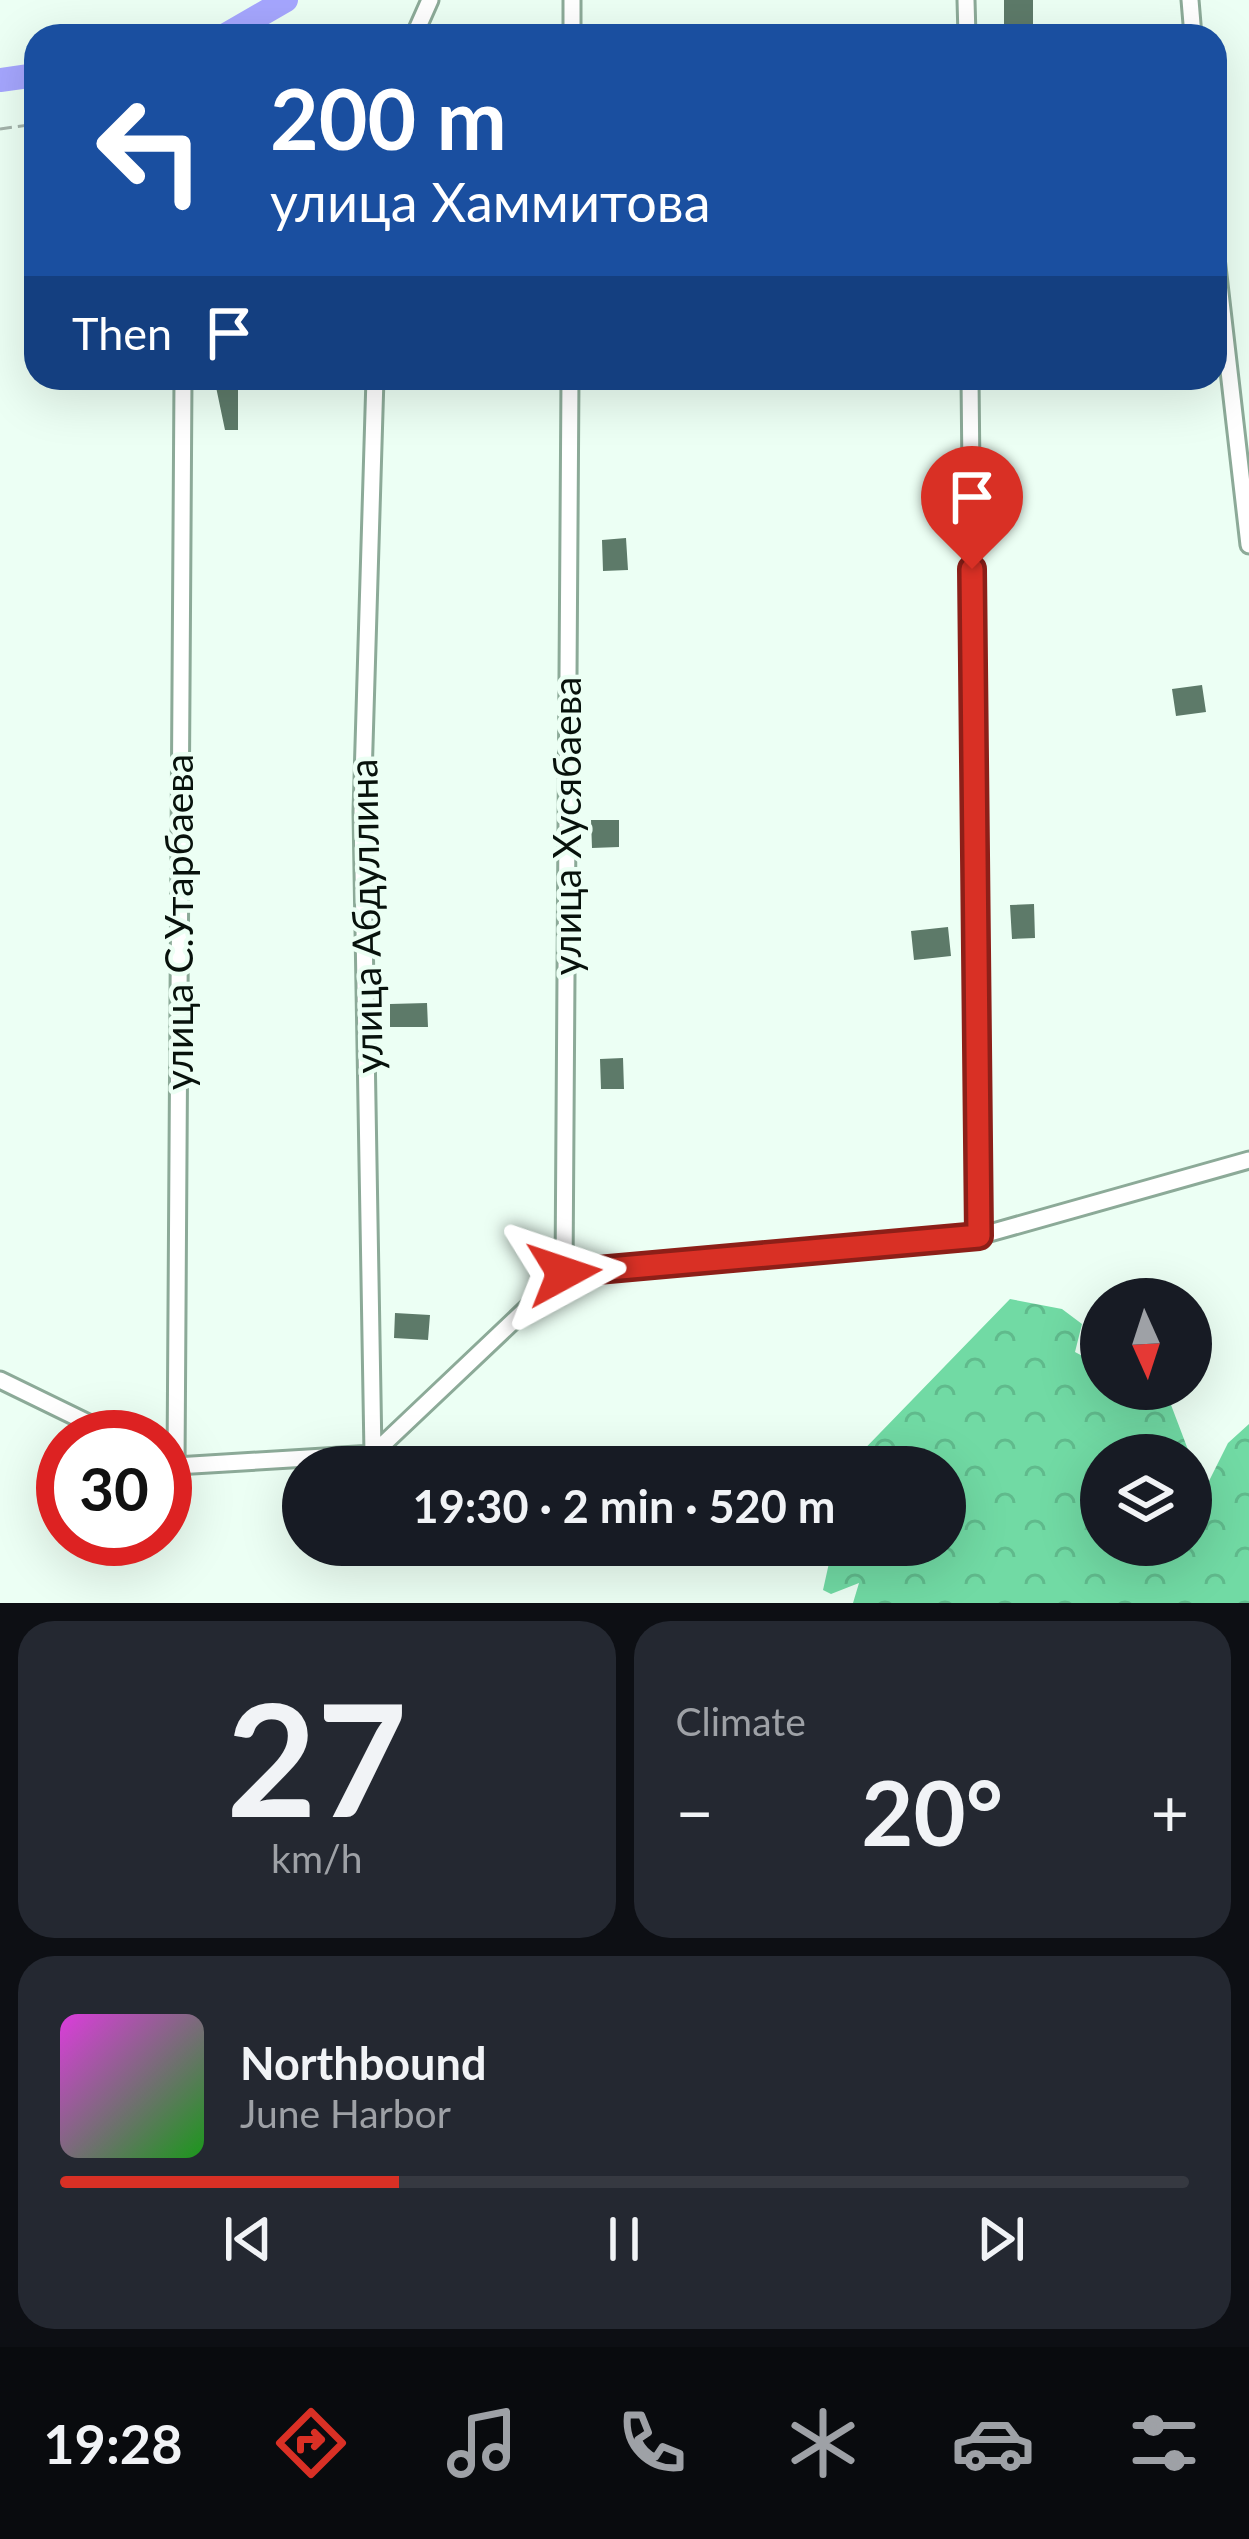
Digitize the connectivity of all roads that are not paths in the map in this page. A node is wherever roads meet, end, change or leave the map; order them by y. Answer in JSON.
{"nodes":[{"id":1,"x":1227,"y":353,"type":"edge"},
{"id":2,"x":183,"y":390,"type":"edge"},
{"id":3,"x":376,"y":390,"type":"edge"},
{"id":4,"x":570,"y":390,"type":"edge"},
{"id":5,"x":970,"y":390,"type":"edge"},
{"id":6,"x":1249,"y":545,"type":"edge"},
{"id":7,"x":1249,"y":1160,"type":"edge"},
{"id":8,"x":979,"y":1236,"type":"junction"},
{"id":9,"x":564,"y":1273,"type":"junction"},
{"id":10,"x":0,"y":1380,"type":"edge"},
{"id":11,"x":62,"y":1410,"type":"edge"},
{"id":12,"x":171,"y":1410,"type":"edge"},
{"id":13,"x":373,"y":1446,"type":"edge"},
{"id":14,"x":381,"y":1446,"type":"edge"},
{"id":15,"x":282,"y":1458,"type":"edge"},
{"id":16,"x":192,"y":1462,"type":"edge"}],
"edges":[{"from":1,"to":6,"type":"street"},
{"from":2,"to":12,"type":"street","name":"улица С.Утарбаева"},
{"from":3,"to":13,"type":"street","name":"улица Абдуллина"},
{"from":4,"to":9,"type":"street","name":"улица Хусябаева"},
{"from":5,"to":8,"type":"street"},
{"from":7,"to":8,"type":"street"},
{"from":8,"to":9,"type":"street"},
{"from":9,"to":14,"type":"street"},
{"from":10,"to":11,"type":"street"},
{"from":15,"to":16,"type":"street"}]}
